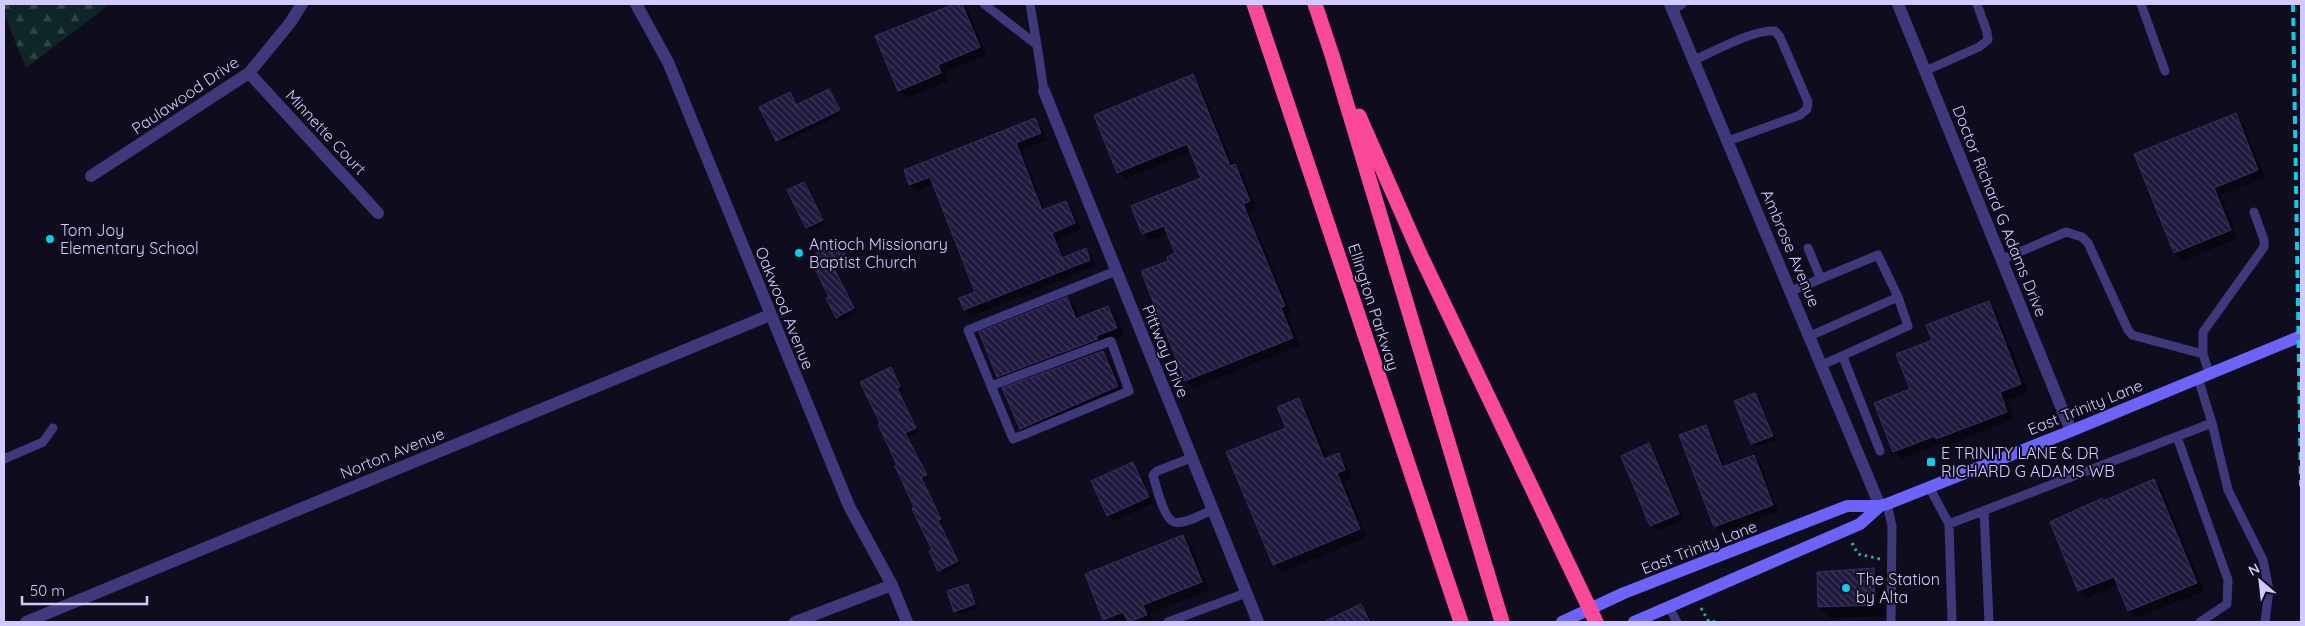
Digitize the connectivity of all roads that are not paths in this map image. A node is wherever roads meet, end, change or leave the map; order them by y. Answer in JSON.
{"nodes":[{"id":1,"x":302,"y":4,"type":"edge"},
{"id":2,"x":636,"y":4,"type":"edge"},
{"id":3,"x":984,"y":4,"type":"edge"},
{"id":4,"x":1030,"y":4,"type":"edge"},
{"id":5,"x":1254,"y":4,"type":"edge"},
{"id":6,"x":1315,"y":4,"type":"edge"},
{"id":7,"x":1898,"y":4,"type":"edge"},
{"id":8,"x":1976,"y":4,"type":"edge"},
{"id":9,"x":2141,"y":4,"type":"edge"},
{"id":10,"x":1675,"y":6,"type":"edge"},
{"id":11,"x":1036,"y":45,"type":"junction"},
{"id":12,"x":1332,"y":56,"type":"junction"},
{"id":13,"x":1694,"y":60,"type":"junction"},
{"id":14,"x":2165,"y":70,"type":"dead end"},
{"id":15,"x":1926,"y":71,"type":"junction"},
{"id":16,"x":249,"y":73,"type":"junction"},
{"id":17,"x":1044,"y":91,"type":"joint"},
{"id":18,"x":1728,"y":141,"type":"junction"},
{"id":19,"x":91,"y":176,"type":"dead end"},
{"id":20,"x":2254,"y":212,"type":"dead end"},
{"id":21,"x":378,"y":213,"type":"dead end"},
{"id":22,"x":1808,"y":248,"type":"dead end"},
{"id":23,"x":2001,"y":260,"type":"junction"},
{"id":24,"x":1116,"y":271,"type":"junction"},
{"id":25,"x":1820,"y":277,"type":"junction"},
{"id":26,"x":1791,"y":291,"type":"junction"},
{"id":27,"x":1898,"y":297,"type":"junction"},
{"id":28,"x":770,"y":315,"type":"junction"},
{"id":29,"x":1810,"y":336,"type":"junction"},
{"id":30,"x":2301,"y":336,"type":"edge"},
{"id":31,"x":2202,"y":354,"type":"junction"},
{"id":32,"x":1843,"y":356,"type":"junction"},
{"id":33,"x":1822,"y":365,"type":"junction"},
{"id":34,"x":2204,"y":375,"type":"junction"},
{"id":35,"x":991,"y":386,"type":"junction"},
{"id":36,"x":2212,"y":423,"type":"junction"},
{"id":37,"x":53,"y":428,"type":"dead end"},
{"id":38,"x":2071,"y":431,"type":"junction"},
{"id":39,"x":2177,"y":437,"type":"junction"},
{"id":40,"x":1880,"y":451,"type":"dead end"},
{"id":41,"x":1192,"y":458,"type":"junction"},
{"id":42,"x":4,"y":459,"type":"edge"},
{"id":43,"x":1928,"y":487,"type":"junction"},
{"id":44,"x":1883,"y":505,"type":"junction"},
{"id":45,"x":1212,"y":510,"type":"junction"},
{"id":46,"x":1984,"y":511,"type":"junction"},
{"id":47,"x":1949,"y":524,"type":"junction"},
{"id":48,"x":892,"y":585,"type":"junction"},
{"id":49,"x":1246,"y":593,"type":"junction"},
{"id":50,"x":1669,"y":607,"type":"junction"},
{"id":51,"x":1589,"y":615,"type":"edge"},
{"id":52,"x":26,"y":622,"type":"edge"},
{"id":53,"x":795,"y":622,"type":"edge"},
{"id":54,"x":907,"y":622,"type":"edge"},
{"id":55,"x":1168,"y":622,"type":"edge"},
{"id":56,"x":1258,"y":622,"type":"edge"},
{"id":57,"x":1461,"y":622,"type":"edge"},
{"id":58,"x":1502,"y":622,"type":"edge"},
{"id":59,"x":1562,"y":622,"type":"edge"},
{"id":60,"x":1634,"y":622,"type":"edge"},
{"id":61,"x":1677,"y":622,"type":"edge"},
{"id":62,"x":1891,"y":622,"type":"edge"},
{"id":63,"x":1952,"y":622,"type":"edge"},
{"id":64,"x":1990,"y":622,"type":"edge"},
{"id":65,"x":2200,"y":622,"type":"edge"},
{"id":66,"x":2266,"y":622,"type":"edge"}],
"edges":[{"from":1,"to":16,"type":"street","name":"Paulawood Drive"},
{"from":2,"to":28,"type":"street","name":"Oakwood Avenue"},
{"from":3,"to":11,"type":"lane"},
{"from":4,"to":11,"type":"lane"},
{"from":5,"to":57,"type":"highway","name":"Ellington Parkway"},
{"from":6,"to":12,"type":"highway","name":"Ellington Parkway"},
{"from":7,"to":15,"type":"street","name":"Doctor Richard G Adams Drive"},
{"from":8,"to":15,"type":"lane"},
{"from":9,"to":14,"type":"lane"},
{"from":10,"to":13,"type":"street","name":"Ambrose Avenue"},
{"from":11,"to":17,"type":"lane"},
{"from":12,"to":51,"type":"highway"},
{"from":12,"to":58,"type":"highway","name":"Ellington Parkway"},
{"from":13,"to":18,"type":"street","name":"Ambrose Avenue"},
{"from":13,"to":18,"type":"lane"},
{"from":15,"to":23,"type":"street","name":"Doctor Richard G Adams Drive"},
{"from":16,"to":19,"type":"street","name":"Paulawood Drive"},
{"from":16,"to":21,"type":"street","name":"Minnette Court"},
{"from":17,"to":24,"type":"street","name":"Pittway Drive"},
{"from":18,"to":26,"type":"street","name":"Ambrose Avenue"},
{"from":20,"to":31,"type":"lane"},
{"from":22,"to":25,"type":"lane"},
{"from":23,"to":31,"type":"lane"},
{"from":23,"to":38,"type":"street","name":"Doctor Richard G Adams Drive"},
{"from":24,"to":35,"type":"lane"},
{"from":24,"to":41,"type":"street","name":"Pittway Drive"},
{"from":25,"to":26,"type":"lane"},
{"from":25,"to":27,"type":"lane"},
{"from":26,"to":29,"type":"street","name":"Ambrose Avenue"},
{"from":27,"to":29,"type":"lane"},
{"from":27,"to":32,"type":"lane"},
{"from":28,"to":48,"type":"street","name":"Oakwood Avenue"},
{"from":28,"to":52,"type":"street","name":"Norton Avenue"},
{"from":29,"to":33,"type":"street","name":"Ambrose Avenue"},
{"from":30,"to":34,"type":"main road","name":"East Trinity Lane"},
{"from":31,"to":34,"type":"lane"},
{"from":32,"to":33,"type":"lane"},
{"from":32,"to":40,"type":"lane"},
{"from":33,"to":44,"type":"street","name":"Ambrose Avenue"},
{"from":34,"to":36,"type":"lane"},
{"from":34,"to":38,"type":"main road","name":"East Trinity Lane"},
{"from":35,"to":35,"type":"lane"},
{"from":36,"to":39,"type":"lane"},
{"from":36,"to":66,"type":"lane"},
{"from":37,"to":42,"type":"lane"},
{"from":38,"to":43,"type":"main road","name":"East Trinity Lane"},
{"from":39,"to":46,"type":"lane"},
{"from":39,"to":65,"type":"lane"},
{"from":41,"to":45,"type":"street","name":"Pittway Drive"},
{"from":41,"to":45,"type":"lane"},
{"from":43,"to":44,"type":"main road","name":"East Trinity Lane"},
{"from":43,"to":47,"type":"lane"},
{"from":44,"to":50,"type":"main road","name":"East Trinity Lane"},
{"from":44,"to":51,"type":"main road","name":"East Trinity Lane"},
{"from":44,"to":62,"type":"lane"},
{"from":45,"to":49,"type":"street","name":"Pittway Drive"},
{"from":46,"to":47,"type":"lane"},
{"from":46,"to":64,"type":"lane"},
{"from":47,"to":63,"type":"lane"},
{"from":48,"to":53,"type":"street"},
{"from":48,"to":54,"type":"street","name":"Oakwood Avenue"},
{"from":49,"to":55,"type":"lane"},
{"from":49,"to":56,"type":"street","name":"Pittway Drive"},
{"from":50,"to":60,"type":"main road","name":"East Trinity Lane"},
{"from":50,"to":61,"type":"lane"},
{"from":51,"to":59,"type":"main road","name":"East Trinity Lane"}]}
